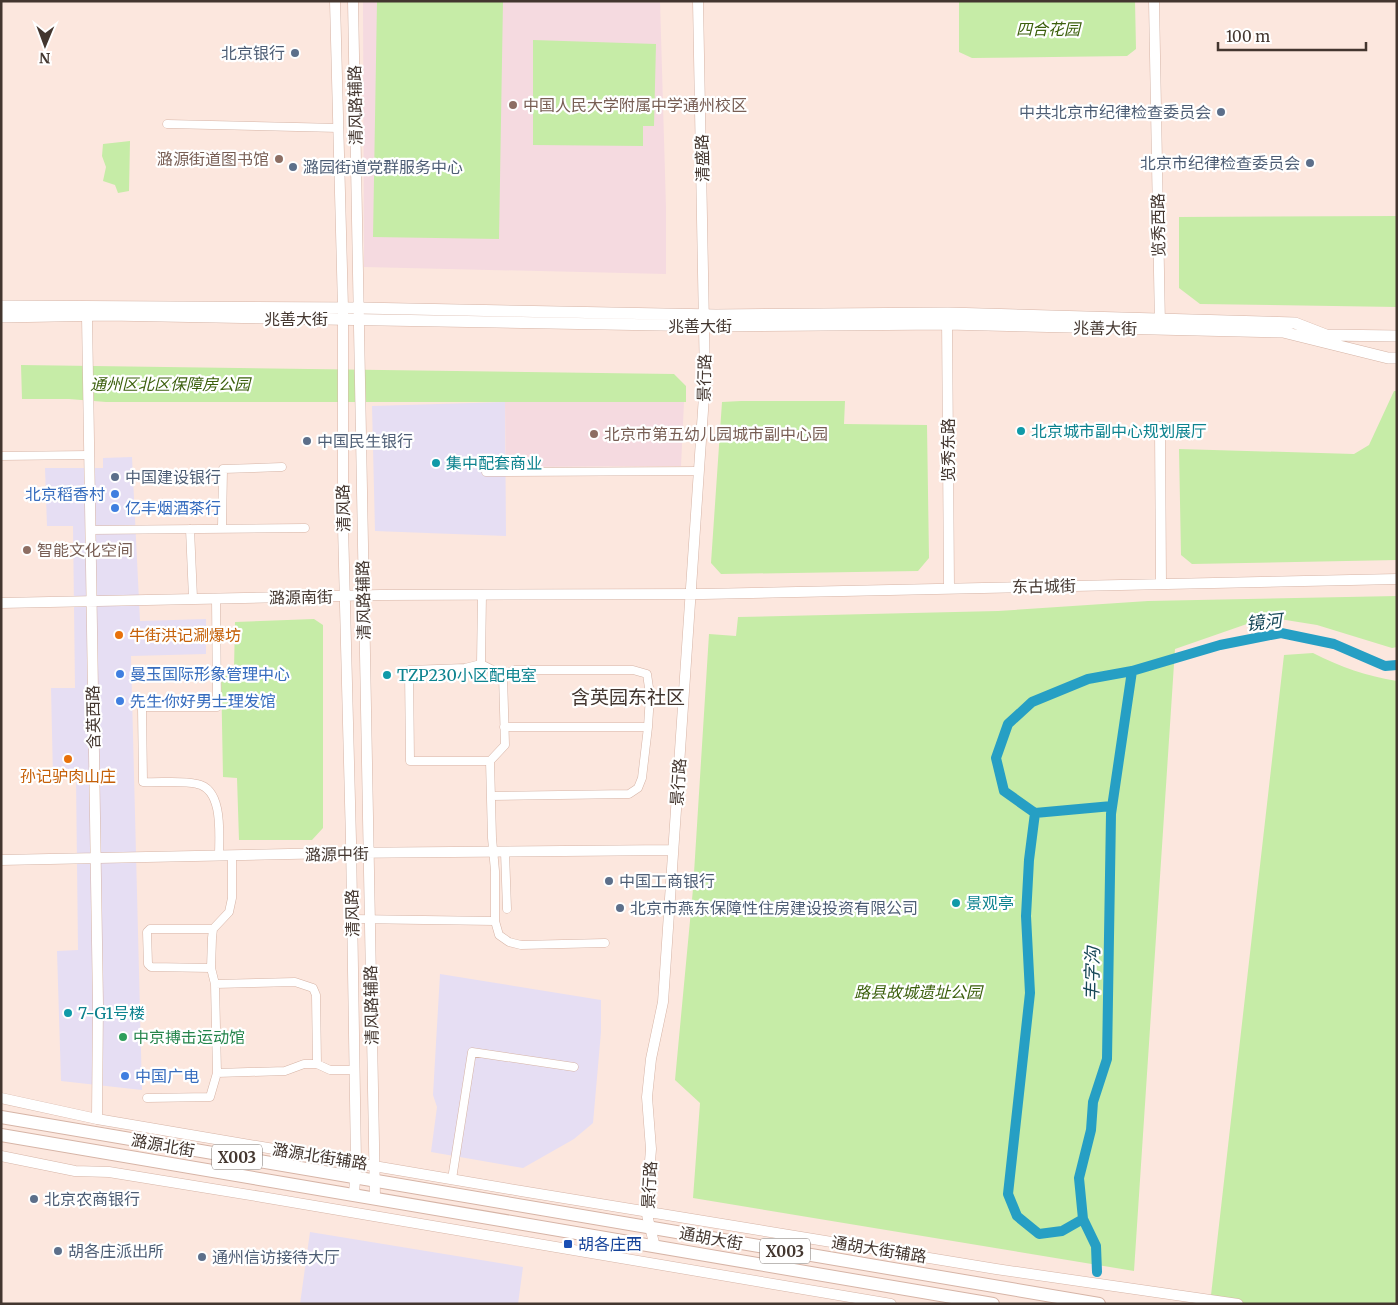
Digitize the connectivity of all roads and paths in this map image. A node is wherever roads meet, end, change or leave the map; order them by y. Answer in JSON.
{"nodes":[{"id":1,"x":335,"y":1,"type":"edge"},
{"id":2,"x":353,"y":1,"type":"edge"},
{"id":3,"x":698,"y":1,"type":"edge"},
{"id":4,"x":1154,"y":1,"type":"edge"},
{"id":5,"x":167,"y":124,"type":"dead end"},
{"id":6,"x":339,"y":128,"type":"junction"},
{"id":7,"x":1,"y":306,"type":"edge"},
{"id":8,"x":343,"y":313,"type":"junction"},
{"id":9,"x":360,"y":314,"type":"junction"},
{"id":10,"x":87,"y":316,"type":"junction"},
{"id":11,"x":1,"y":317,"type":"edge"},
{"id":12,"x":947,"y":318,"type":"junction"},
{"id":13,"x":703,"y":320,"type":"junction"},
{"id":14,"x":1160,"y":324,"type":"junction"},
{"id":15,"x":1397,"y":336,"type":"edge"},
{"id":16,"x":1397,"y":358,"type":"edge"},
{"id":17,"x":1160,"y":427,"type":"dead end"},
{"id":18,"x":89,"y":455,"type":"junction"},
{"id":19,"x":1,"y":456,"type":"edge"},
{"id":20,"x":282,"y":466,"type":"dead end"},
{"id":21,"x":699,"y":471,"type":"junction"},
{"id":22,"x":486,"y":472,"type":"dead end"},
{"id":23,"x":222,"y":528,"type":"junction"},
{"id":24,"x":305,"y":528,"type":"dead end"},
{"id":25,"x":190,"y":529,"type":"junction"},
{"id":26,"x":90,"y":530,"type":"junction"},
{"id":27,"x":1397,"y":579,"type":"edge"},
{"id":28,"x":1161,"y":584,"type":"junction"},
{"id":29,"x":948,"y":588,"type":"junction"},
{"id":30,"x":482,"y":594,"type":"junction"},
{"id":31,"x":690,"y":594,"type":"junction"},
{"id":32,"x":363,"y":595,"type":"junction"},
{"id":33,"x":345,"y":596,"type":"junction"},
{"id":34,"x":193,"y":598,"type":"junction"},
{"id":35,"x":216,"y":598,"type":"junction"},
{"id":36,"x":91,"y":600,"type":"junction"},
{"id":37,"x":1,"y":603,"type":"edge"},
{"id":38,"x":481,"y":664,"type":"junction"},
{"id":39,"x":503,"y":675,"type":"junction"},
{"id":40,"x":504,"y":727,"type":"junction"},
{"id":41,"x":648,"y":727,"type":"junction"},
{"id":42,"x":490,"y":761,"type":"junction"},
{"id":43,"x":491,"y":796,"type":"junction"},
{"id":44,"x":673,"y":850,"type":"junction"},
{"id":45,"x":493,"y":852,"type":"junction"},
{"id":46,"x":505,"y":852,"type":"junction"},
{"id":47,"x":351,"y":853,"type":"junction"},
{"id":48,"x":368,"y":853,"type":"junction"},
{"id":49,"x":232,"y":855,"type":"junction"},
{"id":50,"x":220,"y":856,"type":"junction"},
{"id":51,"x":96,"y":858,"type":"junction"},
{"id":52,"x":1,"y":860,"type":"edge"},
{"id":53,"x":507,"y":909,"type":"dead end"},
{"id":54,"x":352,"y":920,"type":"junction"},
{"id":55,"x":369,"y":920,"type":"junction"},
{"id":56,"x":495,"y":921,"type":"junction"},
{"id":57,"x":213,"y":929,"type":"junction"},
{"id":58,"x":605,"y":943,"type":"dead end"},
{"id":59,"x":211,"y":968,"type":"junction"},
{"id":60,"x":216,"y":984,"type":"junction"},
{"id":61,"x":317,"y":1064,"type":"junction"},
{"id":62,"x":574,"y":1068,"type":"dead end"},
{"id":63,"x":355,"y":1070,"type":"junction"},
{"id":64,"x":218,"y":1072,"type":"junction"},
{"id":65,"x":1,"y":1098,"type":"edge"},
{"id":66,"x":147,"y":1098,"type":"dead end"},
{"id":67,"x":1,"y":1117,"type":"edge"},
{"id":68,"x":97,"y":1118,"type":"junction"},
{"id":69,"x":1,"y":1135,"type":"edge"},
{"id":70,"x":1,"y":1156,"type":"edge"},
{"id":71,"x":356,"y":1163,"type":"junction"},
{"id":72,"x":374,"y":1166,"type":"junction"},
{"id":73,"x":356,"y":1178,"type":"junction"},
{"id":74,"x":452,"y":1179,"type":"junction"},
{"id":75,"x":375,"y":1181,"type":"junction"},
{"id":76,"x":521,"y":1191,"type":"joint"},
{"id":77,"x":354,"y":1195,"type":"junction"},
{"id":78,"x":375,"y":1198,"type":"junction"},
{"id":79,"x":472,"y":1198,"type":"joint"},
{"id":80,"x":646,"y":1211,"type":"junction"},
{"id":81,"x":469,"y":1214,"type":"joint"},
{"id":82,"x":650,"y":1228,"type":"junction"},
{"id":83,"x":655,"y":1247,"type":"junction"},
{"id":84,"x":891,"y":1304,"type":"edge"},
{"id":85,"x":993,"y":1304,"type":"edge"},
{"id":86,"x":1099,"y":1304,"type":"edge"},
{"id":87,"x":1238,"y":1304,"type":"edge"}],
"edges":[{"from":1,"to":6,"type":"street","name":"清风路"},
{"from":2,"to":9,"type":"street","name":"清风路辅路"},
{"from":3,"to":13,"type":"street","name":"清盛路"},
{"from":4,"to":14,"type":"street","name":"览秀西路"},
{"from":5,"to":6,"type":"street"},
{"from":6,"to":8,"type":"street","name":"清风路"},
{"from":7,"to":8,"type":"main road","name":"兆善大街"},
{"from":8,"to":9,"type":"main road","name":"兆善大街"},
{"from":8,"to":10,"type":"main road","name":"兆善大街"},
{"from":8,"to":33,"type":"street","name":"清风路"},
{"from":9,"to":13,"type":"main road","name":"兆善大街"},
{"from":9,"to":32,"type":"street","name":"清风路辅路"},
{"from":10,"to":11,"type":"main road","name":"兆善大街"},
{"from":10,"to":18,"type":"street","name":"含英西路"},
{"from":12,"to":13,"type":"main road","name":"兆善大街"},
{"from":12,"to":14,"type":"main road","name":"兆善大街"},
{"from":12,"to":29,"type":"street","name":"览秀东路"},
{"from":13,"to":21,"type":"street","name":"景行路"},
{"from":14,"to":15,"type":"main road","name":"兆善大街"},
{"from":14,"to":16,"type":"main road","name":"兆善大街"},
{"from":17,"to":28,"type":"street"},
{"from":18,"to":19,"type":"street"},
{"from":18,"to":26,"type":"street","name":"含英西路"},
{"from":20,"to":23,"type":"street"},
{"from":21,"to":22,"type":"street"},
{"from":21,"to":31,"type":"street","name":"景行路"},
{"from":23,"to":24,"type":"street"},
{"from":23,"to":25,"type":"street"},
{"from":25,"to":26,"type":"street"},
{"from":25,"to":34,"type":"street"},
{"from":26,"to":36,"type":"street","name":"含英西路"},
{"from":27,"to":28,"type":"street","name":"东古城街"},
{"from":28,"to":29,"type":"street","name":"东古城街"},
{"from":29,"to":31,"type":"street","name":"东古城街"},
{"from":30,"to":31,"type":"street","name":"潞源南街"},
{"from":30,"to":32,"type":"street","name":"潞源南街"},
{"from":30,"to":38,"type":"street"},
{"from":31,"to":44,"type":"street","name":"景行路"},
{"from":32,"to":33,"type":"street","name":"潞源南街"},
{"from":32,"to":48,"type":"street","name":"清风路辅路"},
{"from":33,"to":35,"type":"street","name":"潞源南街"},
{"from":33,"to":47,"type":"street","name":"清风路"},
{"from":34,"to":35,"type":"street","name":"潞源南街"},
{"from":34,"to":36,"type":"street","name":"潞源南街"},
{"from":35,"to":50,"type":"street"},
{"from":36,"to":37,"type":"street","name":"潞源南街"},
{"from":36,"to":51,"type":"street","name":"含英西路"},
{"from":38,"to":39,"type":"street"},
{"from":38,"to":42,"type":"street"},
{"from":39,"to":40,"type":"street"},
{"from":39,"to":41,"type":"street"},
{"from":40,"to":41,"type":"street"},
{"from":40,"to":42,"type":"street"},
{"from":41,"to":43,"type":"street"},
{"from":42,"to":43,"type":"street"},
{"from":43,"to":45,"type":"street"},
{"from":44,"to":46,"type":"street","name":"潞源中街"},
{"from":44,"to":80,"type":"street","name":"景行路"},
{"from":45,"to":46,"type":"street","name":"潞源中街"},
{"from":45,"to":48,"type":"street","name":"潞源中街"},
{"from":45,"to":56,"type":"street"},
{"from":46,"to":53,"type":"street"},
{"from":47,"to":48,"type":"street","name":"潞源中街"},
{"from":47,"to":49,"type":"street","name":"潞源中街"},
{"from":47,"to":54,"type":"street","name":"清风路"},
{"from":48,"to":55,"type":"street","name":"清风路辅路"},
{"from":49,"to":50,"type":"street","name":"潞源中街"},
{"from":49,"to":57,"type":"street"},
{"from":50,"to":51,"type":"street","name":"潞源中街"},
{"from":51,"to":52,"type":"street","name":"潞源中街"},
{"from":51,"to":68,"type":"street","name":"含英西路"},
{"from":54,"to":55,"type":"street"},
{"from":54,"to":63,"type":"street","name":"清风路"},
{"from":55,"to":56,"type":"street"},
{"from":55,"to":72,"type":"street","name":"清风路辅路"},
{"from":56,"to":58,"type":"street"},
{"from":57,"to":59,"type":"street"},
{"from":57,"to":59,"type":"street"},
{"from":59,"to":60,"type":"street"},
{"from":60,"to":61,"type":"street"},
{"from":60,"to":64,"type":"street"},
{"from":61,"to":63,"type":"street"},
{"from":61,"to":64,"type":"street"},
{"from":62,"to":74,"type":"street"},
{"from":63,"to":71,"type":"street","name":"清风路"},
{"from":64,"to":66,"type":"street"},
{"from":65,"to":68,"type":"street","name":"潞源北街辅路"},
{"from":67,"to":73,"type":"main road","name":"潞源北街","number":"X003"},
{"from":68,"to":71,"type":"street","name":"潞源北街辅路"},
{"from":69,"to":77,"type":"main road","name":"潞源北街","number":"X003"},
{"from":70,"to":84,"type":"street"},
{"from":71,"to":72,"type":"street","name":"潞源北街辅路"},
{"from":71,"to":73,"type":"street","name":"清风路"},
{"from":72,"to":74,"type":"street","name":"潞源北街辅路"},
{"from":72,"to":75,"type":"street","name":"清风路辅路"},
{"from":73,"to":75,"type":"main road","name":"潞源北街","number":"X003"},
{"from":73,"to":77,"type":"street","name":"清风路"},
{"from":74,"to":76,"type":"street","name":"潞源北街辅路"},
{"from":75,"to":78,"type":"street","name":"清风路辅路"},
{"from":75,"to":79,"type":"main road","name":"潞源北街","number":"X003"},
{"from":76,"to":80,"type":"street","name":"通胡大街辅路"},
{"from":77,"to":78,"type":"main road","name":"潞源北街","number":"X003"},
{"from":78,"to":81,"type":"main road","name":"潞源北街","number":"X003"},
{"from":79,"to":82,"type":"main road","name":"通胡大街","number":"X003"},
{"from":80,"to":82,"type":"street","name":"景行路"},
{"from":80,"to":87,"type":"street","name":"通胡大街辅路"},
{"from":81,"to":83,"type":"main road","name":"通胡大街","number":"X003"},
{"from":82,"to":83,"type":"street","name":"景行路"},
{"from":82,"to":86,"type":"main road","name":"通胡大街","number":"X003"},
{"from":83,"to":85,"type":"main road","name":"通胡大街","number":"X003"}]}
